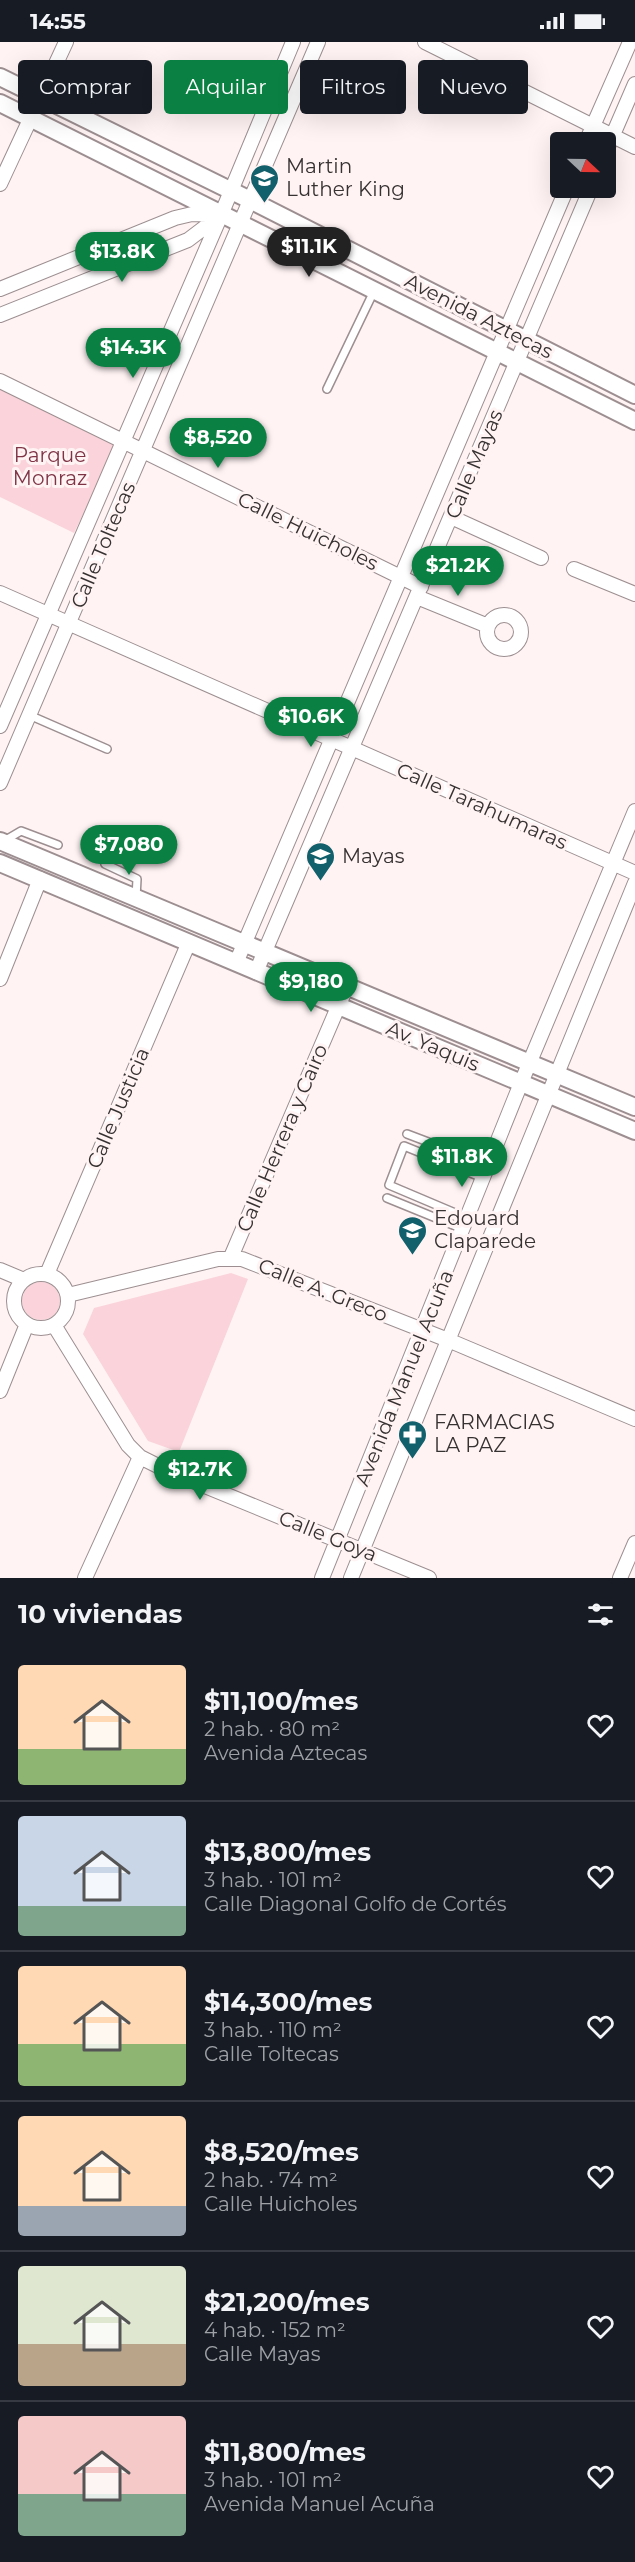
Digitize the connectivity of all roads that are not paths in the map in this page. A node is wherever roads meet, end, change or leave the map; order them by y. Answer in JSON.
{"nodes":[{"id":1,"x":66,"y":42,"type":"edge"},
{"id":2,"x":293,"y":42,"type":"edge"},
{"id":3,"x":318,"y":42,"type":"edge"},
{"id":4,"x":425,"y":42,"type":"edge"},
{"id":5,"x":630,"y":42,"type":"edge"},
{"id":6,"x":58,"y":60,"type":"edge"},
{"id":7,"x":0,"y":77,"type":"edge"},
{"id":8,"x":635,"y":84,"type":"edge"},
{"id":9,"x":18,"y":86,"type":"edge"},
{"id":10,"x":0,"y":103,"type":"edge"},
{"id":11,"x":32,"y":114,"type":"edge"},
{"id":12,"x":73,"y":114,"type":"edge"},
{"id":13,"x":30,"y":119,"type":"junction"},
{"id":14,"x":593,"y":126,"type":"junction"},
{"id":15,"x":590,"y":132,"type":"edge"},
{"id":16,"x":604,"y":132,"type":"edge"},
{"id":17,"x":614,"y":132,"type":"edge"},
{"id":18,"x":616,"y":138,"type":"edge"},
{"id":19,"x":635,"y":147,"type":"edge"},
{"id":20,"x":0,"y":184,"type":"edge"},
{"id":21,"x":231,"y":191,"type":"junction"},
{"id":22,"x":563,"y":198,"type":"edge"},
{"id":23,"x":587,"y":198,"type":"edge"},
{"id":24,"x":250,"y":200,"type":"junction"},
{"id":25,"x":221,"y":215,"type":"junction"},
{"id":26,"x":240,"y":224,"type":"junction"},
{"id":27,"x":0,"y":289,"type":"edge"},
{"id":28,"x":374,"y":291,"type":"junction"},
{"id":29,"x":0,"y":315,"type":"edge"},
{"id":30,"x":508,"y":330,"type":"junction"},
{"id":31,"x":527,"y":340,"type":"junction"},
{"id":32,"x":498,"y":353,"type":"junction"},
{"id":33,"x":517,"y":362,"type":"junction"},
{"id":34,"x":0,"y":381,"type":"edge"},
{"id":35,"x":327,"y":389,"type":"dead end"},
{"id":36,"x":635,"y":395,"type":"edge"},
{"id":37,"x":635,"y":421,"type":"edge"},
{"id":38,"x":124,"y":440,"type":"junction"},
{"id":39,"x":144,"y":449,"type":"junction"},
{"id":40,"x":451,"y":517,"type":"junction"},
{"id":41,"x":541,"y":558,"type":"dead end"},
{"id":42,"x":574,"y":569,"type":"dead end"},
{"id":43,"x":402,"y":577,"type":"junction"},
{"id":44,"x":419,"y":592,"type":"junction"},
{"id":45,"x":0,"y":593,"type":"edge"},
{"id":46,"x":635,"y":594,"type":"edge"},
{"id":47,"x":48,"y":614,"type":"junction"},
{"id":48,"x":68,"y":623,"type":"junction"},
{"id":49,"x":488,"y":626,"type":"dead end"},
{"id":50,"x":29,"y":715,"type":"junction"},
{"id":51,"x":0,"y":726,"type":"edge"},
{"id":52,"x":332,"y":740,"type":"junction"},
{"id":53,"x":352,"y":748,"type":"junction"},
{"id":54,"x":107,"y":749,"type":"dead end"},
{"id":55,"x":0,"y":783,"type":"edge"},
{"id":56,"x":635,"y":811,"type":"edge"},
{"id":57,"x":1,"y":842,"type":"edge"},
{"id":58,"x":58,"y":845,"type":"dead end"},
{"id":59,"x":0,"y":863,"type":"edge"},
{"id":60,"x":105,"y":864,"type":"dead end"},
{"id":61,"x":613,"y":864,"type":"junction"},
{"id":62,"x":635,"y":873,"type":"edge"},
{"id":63,"x":40,"y":879,"type":"junction"},
{"id":64,"x":635,"y":883,"type":"edge"},
{"id":65,"x":136,"y":898,"type":"junction"},
{"id":66,"x":189,"y":942,"type":"junction"},
{"id":67,"x":244,"y":943,"type":"junction"},
{"id":68,"x":265,"y":952,"type":"junction"},
{"id":69,"x":236,"y":963,"type":"junction"},
{"id":70,"x":256,"y":972,"type":"junction"},
{"id":71,"x":0,"y":979,"type":"edge"},
{"id":72,"x":347,"y":986,"type":"junction"},
{"id":73,"x":339,"y":1006,"type":"junction"},
{"id":74,"x":530,"y":1063,"type":"junction"},
{"id":75,"x":555,"y":1074,"type":"junction"},
{"id":76,"x":521,"y":1083,"type":"junction"},
{"id":77,"x":547,"y":1094,"type":"junction"},
{"id":78,"x":635,"y":1107,"type":"edge"},
{"id":79,"x":635,"y":1131,"type":"edge"},
{"id":80,"x":407,"y":1134,"type":"dead end"},
{"id":81,"x":486,"y":1172,"type":"junction"},
{"id":82,"x":387,"y":1198,"type":"dead end"},
{"id":83,"x":465,"y":1224,"type":"junction"},
{"id":84,"x":231,"y":1257,"type":"junction"},
{"id":85,"x":0,"y":1270,"type":"edge"},
{"id":86,"x":47,"y":1274,"type":"junction"},
{"id":87,"x":24,"y":1280,"type":"junction"},
{"id":88,"x":68,"y":1295,"type":"junction"},
{"id":89,"x":0,"y":1301,"type":"edge"},
{"id":90,"x":15,"y":1307,"type":"junction"},
{"id":91,"x":27,"y":1324,"type":"junction"},
{"id":92,"x":54,"y":1324,"type":"junction"},
{"id":93,"x":423,"y":1330,"type":"junction"},
{"id":94,"x":448,"y":1340,"type":"junction"},
{"id":95,"x":0,"y":1390,"type":"edge"},
{"id":96,"x":635,"y":1419,"type":"edge"},
{"id":97,"x":140,"y":1457,"type":"junction"},
{"id":98,"x":338,"y":1540,"type":"junction"},
{"id":99,"x":635,"y":1543,"type":"edge"},
{"id":100,"x":363,"y":1550,"type":"junction"},
{"id":101,"x":85,"y":1578,"type":"edge"},
{"id":102,"x":322,"y":1578,"type":"edge"},
{"id":103,"x":351,"y":1578,"type":"edge"},
{"id":104,"x":429,"y":1578,"type":"edge"},
{"id":105,"x":620,"y":1578,"type":"edge"}],
"edges":[{"from":1,"to":6,"type":"street"},
{"from":2,"to":21,"type":"street","name":"Calle Toltecas"},
{"from":3,"to":24,"type":"street","name":"Calle Toltecas"},
{"from":4,"to":14,"type":"street"},
{"from":5,"to":14,"type":"street"},
{"from":7,"to":9,"type":"street","name":"Avenida Aztecas"},
{"from":8,"to":17,"type":"street"},
{"from":10,"to":13,"type":"street","name":"Avenida Aztecas"},
{"from":11,"to":13,"type":"street"},
{"from":12,"to":21,"type":"street","name":"Avenida Aztecas"},
{"from":13,"to":20,"type":"street"},
{"from":13,"to":25,"type":"street","name":"Avenida Aztecas"},
{"from":14,"to":15,"type":"street"},
{"from":14,"to":16,"type":"street"},
{"from":18,"to":19,"type":"street"},
{"from":21,"to":24,"type":"street","name":"Avenida Aztecas"},
{"from":21,"to":25,"type":"street","name":"Calle Toltecas"},
{"from":22,"to":30,"type":"street","name":"Calle Mayas"},
{"from":23,"to":31,"type":"street","name":"Calle Mayas"},
{"from":24,"to":26,"type":"street","name":"Calle Toltecas"},
{"from":24,"to":30,"type":"street","name":"Avenida Aztecas"},
{"from":25,"to":26,"type":"street","name":"Avenida Aztecas"},
{"from":25,"to":27,"type":"street"},
{"from":25,"to":29,"type":"street"},
{"from":25,"to":38,"type":"street","name":"Calle Toltecas"},
{"from":26,"to":28,"type":"street","name":"Avenida Aztecas"},
{"from":26,"to":39,"type":"street","name":"Calle Toltecas"},
{"from":28,"to":32,"type":"street","name":"Avenida Aztecas"},
{"from":28,"to":35,"type":"lane"},
{"from":30,"to":31,"type":"street","name":"Avenida Aztecas"},
{"from":30,"to":32,"type":"street","name":"Calle Mayas"},
{"from":31,"to":33,"type":"street","name":"Calle Mayas"},
{"from":31,"to":36,"type":"street","name":"Avenida Aztecas"},
{"from":32,"to":33,"type":"street","name":"Avenida Aztecas"},
{"from":32,"to":43,"type":"street","name":"Calle Mayas"},
{"from":33,"to":37,"type":"street","name":"Avenida Aztecas"},
{"from":33,"to":40,"type":"street","name":"Calle Mayas"},
{"from":34,"to":38,"type":"street","name":"Calle Huicholes"},
{"from":38,"to":39,"type":"street","name":"Calle Huicholes"},
{"from":38,"to":47,"type":"street","name":"Calle Toltecas"},
{"from":39,"to":43,"type":"street","name":"Calle Huicholes"},
{"from":39,"to":48,"type":"street","name":"Calle Toltecas"},
{"from":40,"to":41,"type":"street"},
{"from":40,"to":44,"type":"street","name":"Calle Mayas"},
{"from":42,"to":46,"type":"street"},
{"from":43,"to":44,"type":"street","name":"Calle Huicholes"},
{"from":43,"to":52,"type":"street","name":"Calle Mayas"},
{"from":44,"to":49,"type":"street","name":"Calle Huicholes"},
{"from":44,"to":53,"type":"street","name":"Calle Mayas"},
{"from":45,"to":47,"type":"street","name":"Calle Tarahumaras"},
{"from":47,"to":48,"type":"street","name":"Calle Tarahumaras"},
{"from":47,"to":51,"type":"street","name":"Calle Toltecas"},
{"from":48,"to":50,"type":"street","name":"Calle Toltecas"},
{"from":48,"to":52,"type":"street","name":"Calle Tarahumaras"},
{"from":50,"to":54,"type":"lane"},
{"from":50,"to":55,"type":"street","name":"Calle Toltecas"},
{"from":52,"to":53,"type":"street","name":"Calle Tarahumaras"},
{"from":52,"to":67,"type":"street","name":"Calle Mayas"},
{"from":53,"to":61,"type":"street","name":"Calle Tarahumaras"},
{"from":53,"to":68,"type":"street","name":"Calle Mayas"},
{"from":56,"to":61,"type":"street","name":"Avenida Manuel Acuña"},
{"from":57,"to":58,"type":"lane"},
{"from":57,"to":65,"type":"street"},
{"from":59,"to":63,"type":"street","name":"Av. Yaquis"},
{"from":60,"to":65,"type":"lane"},
{"from":61,"to":62,"type":"street","name":"Calle Tarahumaras"},
{"from":61,"to":74,"type":"street","name":"Avenida Manuel Acuña"},
{"from":63,"to":66,"type":"street","name":"Av. Yaquis"},
{"from":63,"to":71,"type":"street"},
{"from":64,"to":75,"type":"street","name":"Avenida Manuel Acuña"},
{"from":65,"to":67,"type":"street"},
{"from":66,"to":69,"type":"street","name":"Av. Yaquis"},
{"from":66,"to":86,"type":"street","name":"Calle Justicia"},
{"from":67,"to":68,"type":"street","name":"Av. Yaquis"},
{"from":67,"to":69,"type":"street","name":"Calle Mayas"},
{"from":68,"to":70,"type":"street","name":"Calle Mayas"},
{"from":68,"to":72,"type":"street","name":"Av. Yaquis"},
{"from":69,"to":70,"type":"street","name":"Av. Yaquis"},
{"from":70,"to":73,"type":"street","name":"Av. Yaquis"},
{"from":72,"to":73,"type":"street","name":"Calle Herrera y Cairo"},
{"from":72,"to":74,"type":"street","name":"Av. Yaquis"},
{"from":73,"to":76,"type":"street","name":"Av. Yaquis"},
{"from":73,"to":84,"type":"street","name":"Calle Herrera y Cairo"},
{"from":74,"to":75,"type":"street","name":"Av. Yaquis"},
{"from":74,"to":76,"type":"street","name":"Avenida Manuel Acuña"},
{"from":75,"to":77,"type":"street","name":"Avenida Manuel Acuña"},
{"from":75,"to":78,"type":"street","name":"Av. Yaquis"},
{"from":76,"to":77,"type":"street","name":"Av. Yaquis"},
{"from":76,"to":81,"type":"street","name":"Avenida Manuel Acuña"},
{"from":77,"to":79,"type":"street","name":"Av. Yaquis"},
{"from":77,"to":94,"type":"street","name":"Avenida Manuel Acuña"},
{"from":80,"to":81,"type":"lane"},
{"from":81,"to":83,"type":"street","name":"Avenida Manuel Acuña"},
{"from":81,"to":83,"type":"lane"},
{"from":82,"to":83,"type":"lane"},
{"from":83,"to":93,"type":"street","name":"Avenida Manuel Acuña"},
{"from":84,"to":88,"type":"street","name":"Calle A. Greco"},
{"from":84,"to":93,"type":"street","name":"Calle A. Greco"},
{"from":85,"to":87,"type":"street"},
{"from":86,"to":87,"type":"street"},
{"from":86,"to":88,"type":"street"},
{"from":87,"to":90,"type":"street"},
{"from":88,"to":92,"type":"street"},
{"from":89,"to":90,"type":"street"},
{"from":90,"to":91,"type":"street"},
{"from":91,"to":92,"type":"street"},
{"from":91,"to":95,"type":"street"},
{"from":92,"to":97,"type":"street","name":"Calle Goya"},
{"from":93,"to":94,"type":"street","name":"Calle A. Greco"},
{"from":93,"to":98,"type":"street","name":"Avenida Manuel Acuña"},
{"from":94,"to":96,"type":"street","name":"Calle A. Greco"},
{"from":94,"to":100,"type":"street","name":"Avenida Manuel Acuña"},
{"from":97,"to":98,"type":"street","name":"Calle Goya"},
{"from":97,"to":101,"type":"street"},
{"from":98,"to":100,"type":"street","name":"Calle Goya"},
{"from":98,"to":102,"type":"street","name":"Avenida Manuel Acuña"},
{"from":99,"to":105,"type":"street"},
{"from":100,"to":103,"type":"street","name":"Avenida Manuel Acuña"},
{"from":100,"to":104,"type":"street","name":"Calle Goya"}]}
